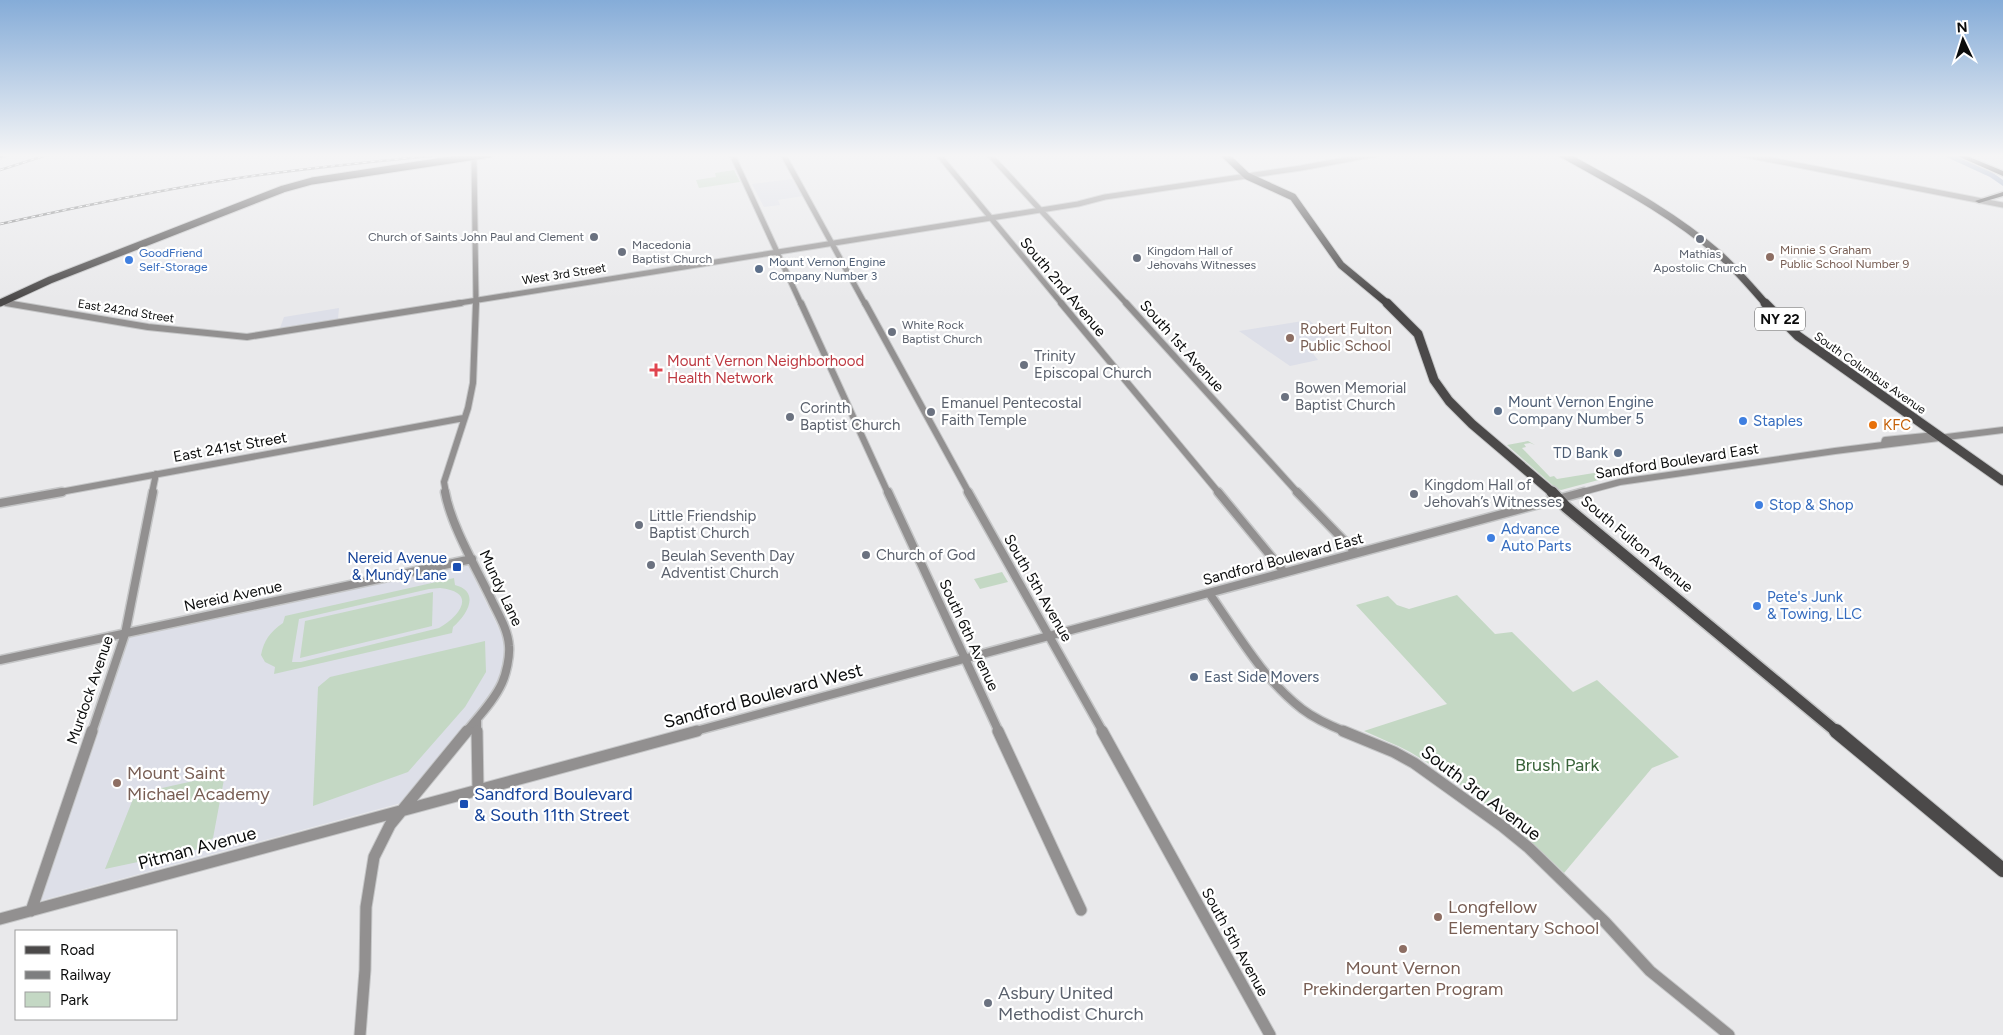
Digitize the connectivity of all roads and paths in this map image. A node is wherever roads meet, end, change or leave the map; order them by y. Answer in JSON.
{"nodes":[{"id":1,"x":251,"y":202,"type":"edge"},
{"id":2,"x":475,"y":202,"type":"edge"},
{"id":3,"x":754,"y":202,"type":"edge"},
{"id":4,"x":809,"y":202,"type":"edge"},
{"id":5,"x":977,"y":202,"type":"edge"},
{"id":6,"x":1033,"y":202,"type":"edge"},
{"id":7,"x":1085,"y":202,"type":"edge"},
{"id":8,"x":1297,"y":202,"type":"edge"},
{"id":9,"x":1644,"y":202,"type":"edge"},
{"id":10,"x":1986,"y":202,"type":"edge"},
{"id":11,"x":2003,"y":205,"type":"edge"},
{"id":12,"x":1040,"y":210,"type":"junction"},
{"id":13,"x":990,"y":218,"type":"junction"},
{"id":14,"x":832,"y":244,"type":"junction"},
{"id":15,"x":777,"y":252,"type":"junction"},
{"id":16,"x":476,"y":300,"type":"junction"},
{"id":17,"x":1,"y":303,"type":"edge"},
{"id":18,"x":247,"y":337,"type":"joint"},
{"id":19,"x":464,"y":418,"type":"junction"},
{"id":20,"x":2003,"y":424,"type":"edge"},
{"id":21,"x":2003,"y":430,"type":"edge"},
{"id":22,"x":1940,"y":436,"type":"junction"},
{"id":23,"x":156,"y":474,"type":"junction"},
{"id":24,"x":2003,"y":481,"type":"edge"},
{"id":25,"x":1559,"y":499,"type":"junction"},
{"id":26,"x":0,"y":504,"type":"edge"},
{"id":27,"x":1356,"y":553,"type":"junction"},
{"id":28,"x":472,"y":560,"type":"junction"},
{"id":29,"x":1284,"y":572,"type":"junction"},
{"id":30,"x":1209,"y":593,"type":"junction"},
{"id":31,"x":1132,"y":614,"type":"joint"},
{"id":32,"x":125,"y":634,"type":"junction"},
{"id":33,"x":1050,"y":636,"type":"junction"},
{"id":34,"x":965,"y":659,"type":"junction"},
{"id":35,"x":0,"y":660,"type":"edge"},
{"id":36,"x":477,"y":720,"type":"junction"},
{"id":37,"x":478,"y":790,"type":"junction"},
{"id":38,"x":403,"y":810,"type":"junction"},
{"id":39,"x":2003,"y":870,"type":"edge"},
{"id":40,"x":30,"y":910,"type":"junction"},
{"id":41,"x":1080,"y":910,"type":"dead end"},
{"id":42,"x":0,"y":919,"type":"edge"},
{"id":43,"x":360,"y":1035,"type":"edge"},
{"id":44,"x":1270,"y":1035,"type":"edge"},
{"id":45,"x":1729,"y":1035,"type":"edge"}],
"edges":[{"from":1,"to":17,"type":"main road"},
{"from":2,"to":16,"type":"street","name":"Mundy Lane"},
{"from":3,"to":15,"type":"street","name":"South 6th Avenue"},
{"from":4,"to":14,"type":"street","name":"South 5th Avenue"},
{"from":5,"to":13,"type":"street","name":"South 2nd Avenue"},
{"from":6,"to":12,"type":"street","name":"South 1st Avenue"},
{"from":7,"to":12,"type":"street","name":"West 3rd Street"},
{"from":8,"to":25,"type":"main road","name":"South Fulton Avenue"},
{"from":9,"to":22,"type":"main road","name":"South Columbus Avenue","number":"NY 22"},
{"from":10,"to":11,"type":"street"},
{"from":12,"to":13,"type":"street","name":"West 3rd Street"},
{"from":12,"to":27,"type":"street","name":"South 1st Avenue"},
{"from":13,"to":14,"type":"street","name":"West 3rd Street"},
{"from":13,"to":29,"type":"street","name":"South 2nd Avenue"},
{"from":14,"to":15,"type":"street","name":"West 3rd Street"},
{"from":14,"to":33,"type":"street","name":"South 5th Avenue"},
{"from":15,"to":16,"type":"street","name":"West 3rd Street"},
{"from":15,"to":34,"type":"street","name":"South 6th Avenue"},
{"from":16,"to":18,"type":"street","name":"West 3rd Street"},
{"from":16,"to":19,"type":"street","name":"Mundy Lane"},
{"from":17,"to":18,"type":"street","name":"East 242nd Street"},
{"from":19,"to":23,"type":"street","name":"East 241st Street"},
{"from":19,"to":28,"type":"street","name":"Mundy Lane"},
{"from":20,"to":22,"type":"street","name":"Sandford Boulevard East"},
{"from":21,"to":22,"type":"street","name":"Sandford Boulevard East"},
{"from":22,"to":24,"type":"main road","name":"South Columbus Avenue","number":"NY 22"},
{"from":22,"to":25,"type":"street","name":"Sandford Boulevard East"},
{"from":23,"to":26,"type":"street","name":"East 241st Street"},
{"from":23,"to":32,"type":"street","name":"Murdock Avenue"},
{"from":25,"to":27,"type":"street","name":"Sandford Boulevard East"},
{"from":25,"to":39,"type":"main road","name":"South Fulton Avenue"},
{"from":27,"to":29,"type":"street","name":"Sandford Boulevard East"},
{"from":28,"to":32,"type":"street","name":"Nereid Avenue"},
{"from":28,"to":36,"type":"street","name":"Mundy Lane"},
{"from":29,"to":30,"type":"street","name":"Sandford Boulevard East"},
{"from":30,"to":31,"type":"street","name":"Sandford Boulevard East"},
{"from":30,"to":45,"type":"street","name":"South 3rd Avenue"},
{"from":31,"to":33,"type":"street","name":"Sandford Boulevard West"},
{"from":32,"to":35,"type":"street","name":"Nereid Avenue"},
{"from":32,"to":40,"type":"street","name":"Murdock Avenue"},
{"from":33,"to":34,"type":"street","name":"Sandford Boulevard West"},
{"from":33,"to":44,"type":"street","name":"South 5th Avenue"},
{"from":34,"to":37,"type":"street","name":"Sandford Boulevard West"},
{"from":34,"to":41,"type":"street","name":"South 6th Avenue"},
{"from":36,"to":37,"type":"street"},
{"from":36,"to":38,"type":"street","name":"Mundy Lane"},
{"from":37,"to":38,"type":"street","name":"Sandford Boulevard West"},
{"from":38,"to":40,"type":"street","name":"Pitman Avenue"},
{"from":38,"to":43,"type":"street","name":"Mundy Lane"},
{"from":40,"to":42,"type":"street","name":"Pitman Avenue"}]}
